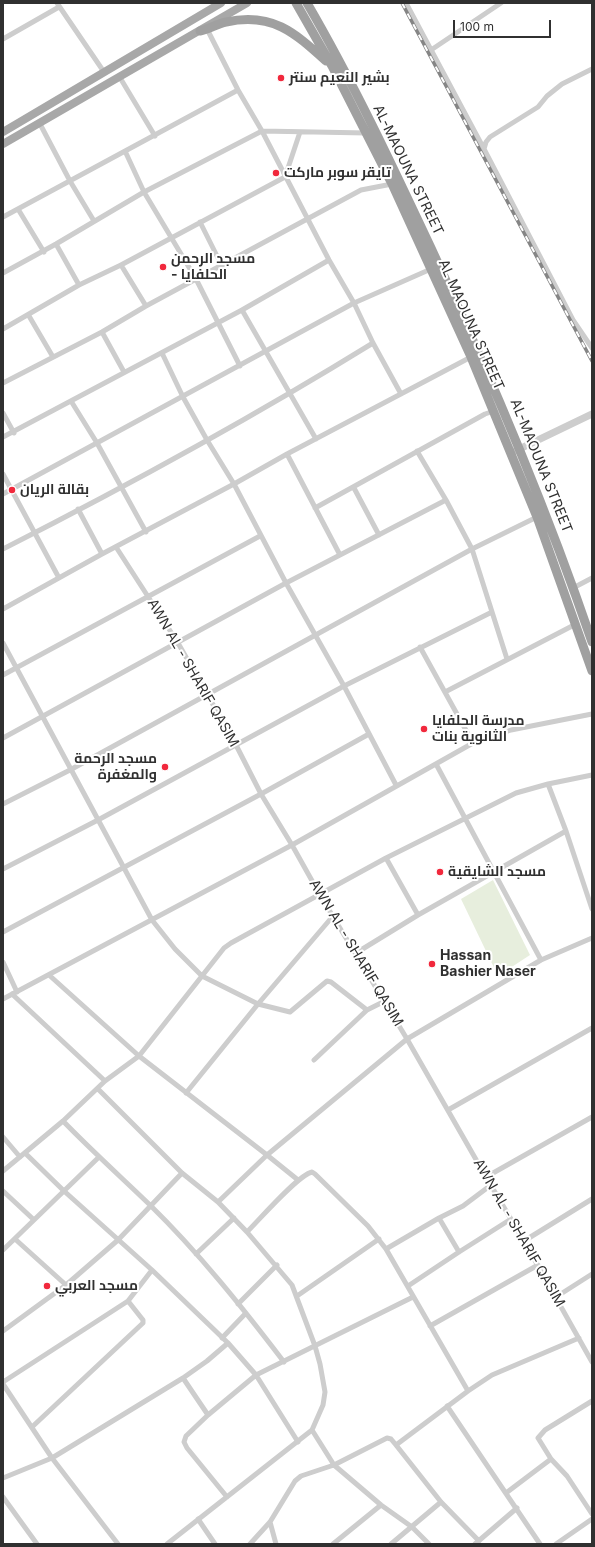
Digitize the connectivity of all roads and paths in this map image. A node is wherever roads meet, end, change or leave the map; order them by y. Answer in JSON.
{"nodes":[{"id":1,"x":221,"y":3,"type":"edge"},
{"id":2,"x":247,"y":3,"type":"edge"},
{"id":3,"x":296,"y":3,"type":"edge"},
{"id":4,"x":307,"y":3,"type":"edge"},
{"id":5,"x":406,"y":3,"type":"edge"},
{"id":6,"x":501,"y":3,"type":"edge"},
{"id":7,"x":58,"y":5,"type":"edge"},
{"id":8,"x":188,"y":21,"type":"junction"},
{"id":9,"x":201,"y":31,"type":"junction"},
{"id":10,"x":3,"y":39,"type":"edge"},
{"id":11,"x":431,"y":50,"type":"junction"},
{"id":12,"x":332,"y":66,"type":"junction"},
{"id":13,"x":592,"y":69,"type":"edge"},
{"id":14,"x":104,"y":72,"type":"junction"},
{"id":15,"x":119,"y":76,"type":"junction"},
{"id":16,"x":238,"y":90,"type":"junction"},
{"id":17,"x":39,"y":122,"type":"junction"},
{"id":18,"x":262,"y":131,"type":"junction"},
{"id":19,"x":3,"y":132,"type":"edge"},
{"id":20,"x":300,"y":132,"type":"junction"},
{"id":21,"x":367,"y":133,"type":"junction"},
{"id":22,"x":155,"y":136,"type":"junction"},
{"id":23,"x":3,"y":144,"type":"edge"},
{"id":24,"x":484,"y":149,"type":"junction"},
{"id":25,"x":125,"y":151,"type":"junction"},
{"id":26,"x":285,"y":177,"type":"junction"},
{"id":27,"x":70,"y":181,"type":"junction"},
{"id":28,"x":392,"y":184,"type":"junction"},
{"id":29,"x":144,"y":192,"type":"junction"},
{"id":30,"x":18,"y":209,"type":"junction"},
{"id":31,"x":3,"y":217,"type":"edge"},
{"id":32,"x":308,"y":218,"type":"junction"},
{"id":33,"x":94,"y":221,"type":"junction"},
{"id":34,"x":200,"y":222,"type":"junction"},
{"id":35,"x":172,"y":238,"type":"junction"},
{"id":36,"x":56,"y":244,"type":"junction"},
{"id":37,"x":44,"y":252,"type":"junction"},
{"id":38,"x":329,"y":260,"type":"junction"},
{"id":39,"x":121,"y":265,"type":"junction"},
{"id":40,"x":222,"y":266,"type":"junction"},
{"id":41,"x":431,"y":269,"type":"junction"},
{"id":42,"x":4,"y":270,"type":"edge"},
{"id":43,"x":196,"y":279,"type":"junction"},
{"id":44,"x":79,"y":285,"type":"junction"},
{"id":45,"x":354,"y":303,"type":"junction"},
{"id":46,"x":146,"y":306,"type":"junction"},
{"id":47,"x":242,"y":310,"type":"junction"},
{"id":48,"x":29,"y":316,"type":"junction"},
{"id":49,"x":219,"y":322,"type":"junction"},
{"id":50,"x":3,"y":329,"type":"edge"},
{"id":51,"x":102,"y":332,"type":"junction"},
{"id":52,"x":373,"y":343,"type":"junction"},
{"id":53,"x":592,"y":348,"type":"edge"},
{"id":54,"x":267,"y":351,"type":"junction"},
{"id":55,"x":162,"y":353,"type":"junction"},
{"id":56,"x":52,"y":357,"type":"junction"},
{"id":57,"x":471,"y":357,"type":"junction"},
{"id":58,"x":240,"y":366,"type":"junction"},
{"id":59,"x":124,"y":372,"type":"junction"},
{"id":60,"x":3,"y":383,"type":"edge"},
{"id":61,"x":290,"y":394,"type":"junction"},
{"id":62,"x":401,"y":394,"type":"junction"},
{"id":63,"x":183,"y":397,"type":"junction"},
{"id":64,"x":71,"y":401,"type":"junction"},
{"id":65,"x":494,"y":411,"type":"junction"},
{"id":66,"x":3,"y":413,"type":"edge"},
{"id":67,"x":592,"y":414,"type":"edge"},
{"id":68,"x":14,"y":432,"type":"junction"},
{"id":69,"x":3,"y":437,"type":"edge"},
{"id":70,"x":316,"y":439,"type":"junction"},
{"id":71,"x":207,"y":440,"type":"junction"},
{"id":72,"x":97,"y":443,"type":"junction"},
{"id":73,"x":417,"y":451,"type":"junction"},
{"id":74,"x":515,"y":451,"type":"junction"},
{"id":75,"x":287,"y":454,"type":"junction"},
{"id":76,"x":3,"y":474,"type":"edge"},
{"id":77,"x":234,"y":484,"type":"junction"},
{"id":78,"x":121,"y":487,"type":"junction"},
{"id":79,"x":354,"y":488,"type":"junction"},
{"id":80,"x":11,"y":489,"type":"junction"},
{"id":81,"x":3,"y":494,"type":"edge"},
{"id":82,"x":446,"y":500,"type":"junction"},
{"id":83,"x":315,"y":508,"type":"junction"},
{"id":84,"x":78,"y":510,"type":"junction"},
{"id":85,"x":537,"y":517,"type":"junction"},
{"id":86,"x":146,"y":532,"type":"junction"},
{"id":87,"x":35,"y":533,"type":"junction"},
{"id":88,"x":378,"y":535,"type":"junction"},
{"id":89,"x":260,"y":536,"type":"junction"},
{"id":90,"x":116,"y":547,"type":"junction"},
{"id":91,"x":3,"y":549,"type":"edge"},
{"id":92,"x":472,"y":549,"type":"junction"},
{"id":93,"x":102,"y":554,"type":"junction"},
{"id":94,"x":340,"y":555,"type":"junction"},
{"id":95,"x":59,"y":578,"type":"junction"},
{"id":96,"x":592,"y":578,"type":"edge"},
{"id":97,"x":286,"y":584,"type":"junction"},
{"id":98,"x":573,"y":588,"type":"junction"},
{"id":99,"x":149,"y":597,"type":"junction"},
{"id":100,"x":3,"y":609,"type":"edge"},
{"id":101,"x":492,"y":612,"type":"junction"},
{"id":102,"x":576,"y":624,"type":"junction"},
{"id":103,"x":590,"y":631,"type":"edge"},
{"id":104,"x":314,"y":636,"type":"junction"},
{"id":105,"x":592,"y":642,"type":"edge"},
{"id":106,"x":3,"y":643,"type":"edge"},
{"id":107,"x":178,"y":643,"type":"junction"},
{"id":108,"x":420,"y":647,"type":"junction"},
{"id":109,"x":508,"y":659,"type":"junction"},
{"id":110,"x":16,"y":668,"type":"junction"},
{"id":111,"x":592,"y":670,"type":"edge"},
{"id":112,"x":3,"y":675,"type":"edge"},
{"id":113,"x":344,"y":686,"type":"junction"},
{"id":114,"x":445,"y":692,"type":"junction"},
{"id":115,"x":207,"y":694,"type":"junction"},
{"id":116,"x":592,"y":714,"type":"edge"},
{"id":117,"x":42,"y":718,"type":"junction"},
{"id":118,"x":369,"y":734,"type":"junction"},
{"id":119,"x":3,"y":738,"type":"edge"},
{"id":120,"x":473,"y":743,"type":"junction"},
{"id":121,"x":236,"y":745,"type":"junction"},
{"id":122,"x":436,"y":764,"type":"junction"},
{"id":123,"x":70,"y":770,"type":"junction"},
{"id":124,"x":592,"y":775,"type":"edge"},
{"id":125,"x":548,"y":784,"type":"junction"},
{"id":126,"x":396,"y":785,"type":"junction"},
{"id":127,"x":261,"y":794,"type":"junction"},
{"id":128,"x":3,"y":804,"type":"edge"},
{"id":129,"x":464,"y":818,"type":"junction"},
{"id":130,"x":98,"y":820,"type":"junction"},
{"id":131,"x":566,"y":831,"type":"junction"},
{"id":132,"x":292,"y":844,"type":"junction"},
{"id":133,"x":386,"y":858,"type":"junction"},
{"id":134,"x":123,"y":867,"type":"junction"},
{"id":135,"x":3,"y":869,"type":"edge"},
{"id":136,"x":493,"y":872,"type":"junction"},
{"id":137,"x":320,"y":895,"type":"junction"},
{"id":138,"x":592,"y":909,"type":"edge"},
{"id":139,"x":418,"y":915,"type":"junction"},
{"id":140,"x":333,"y":916,"type":"junction"},
{"id":141,"x":152,"y":920,"type":"junction"},
{"id":142,"x":3,"y":932,"type":"edge"},
{"id":143,"x":592,"y":939,"type":"edge"},
{"id":144,"x":356,"y":954,"type":"junction"},
{"id":145,"x":541,"y":960,"type":"junction"},
{"id":146,"x":3,"y":962,"type":"edge"},
{"id":147,"x":49,"y":975,"type":"junction"},
{"id":148,"x":202,"y":976,"type":"junction"},
{"id":149,"x":18,"y":992,"type":"junction"},
{"id":150,"x":12,"y":994,"type":"junction"},
{"id":151,"x":3,"y":999,"type":"edge"},
{"id":152,"x":384,"y":1001,"type":"junction"},
{"id":153,"x":258,"y":1004,"type":"junction"},
{"id":154,"x":367,"y":1010,"type":"junction"},
{"id":155,"x":592,"y":1028,"type":"edge"},
{"id":156,"x":407,"y":1039,"type":"junction"},
{"id":157,"x":138,"y":1056,"type":"junction"},
{"id":158,"x":314,"y":1060,"type":"dead end"},
{"id":159,"x":105,"y":1081,"type":"junction"},
{"id":160,"x":98,"y":1089,"type":"junction"},
{"id":161,"x":186,"y":1093,"type":"junction"},
{"id":162,"x":448,"y":1110,"type":"junction"},
{"id":163,"x":592,"y":1117,"type":"edge"},
{"id":164,"x":63,"y":1121,"type":"junction"},
{"id":165,"x":3,"y":1136,"type":"edge"},
{"id":166,"x":266,"y":1154,"type":"junction"},
{"id":167,"x":22,"y":1155,"type":"junction"},
{"id":168,"x":99,"y":1157,"type":"junction"},
{"id":169,"x":3,"y":1171,"type":"edge"},
{"id":170,"x":182,"y":1173,"type":"junction"},
{"id":171,"x":486,"y":1177,"type":"junction"},
{"id":172,"x":298,"y":1180,"type":"junction"},
{"id":173,"x":491,"y":1185,"type":"junction"},
{"id":174,"x":3,"y":1191,"type":"edge"},
{"id":175,"x":64,"y":1191,"type":"junction"},
{"id":176,"x":592,"y":1199,"type":"edge"},
{"id":177,"x":218,"y":1202,"type":"junction"},
{"id":178,"x":150,"y":1205,"type":"junction"},
{"id":179,"x":234,"y":1218,"type":"junction"},
{"id":180,"x":439,"y":1218,"type":"junction"},
{"id":181,"x":33,"y":1219,"type":"junction"},
{"id":182,"x":511,"y":1219,"type":"junction"},
{"id":183,"x":247,"y":1232,"type":"junction"},
{"id":184,"x":15,"y":1239,"type":"junction"},
{"id":185,"x":379,"y":1239,"type":"junction"},
{"id":186,"x":118,"y":1240,"type":"junction"},
{"id":187,"x":524,"y":1241,"type":"junction"},
{"id":188,"x":386,"y":1249,"type":"junction"},
{"id":189,"x":3,"y":1250,"type":"edge"},
{"id":190,"x":459,"y":1252,"type":"junction"},
{"id":191,"x":196,"y":1254,"type":"junction"},
{"id":192,"x":538,"y":1264,"type":"junction"},
{"id":193,"x":277,"y":1265,"type":"junction"},
{"id":194,"x":152,"y":1270,"type":"junction"},
{"id":195,"x":592,"y":1274,"type":"edge"},
{"id":196,"x":66,"y":1285,"type":"junction"},
{"id":197,"x":408,"y":1286,"type":"junction"},
{"id":198,"x":297,"y":1296,"type":"junction"},
{"id":199,"x":413,"y":1297,"type":"junction"},
{"id":200,"x":556,"y":1297,"type":"junction"},
{"id":201,"x":128,"y":1301,"type":"junction"},
{"id":202,"x":238,"y":1304,"type":"junction"},
{"id":203,"x":246,"y":1313,"type":"junction"},
{"id":204,"x":430,"y":1326,"type":"junction"},
{"id":205,"x":3,"y":1331,"type":"edge"},
{"id":206,"x":222,"y":1338,"type":"junction"},
{"id":207,"x":579,"y":1338,"type":"junction"},
{"id":208,"x":228,"y":1343,"type":"junction"},
{"id":209,"x":315,"y":1346,"type":"junction"},
{"id":210,"x":284,"y":1362,"type":"junction"},
{"id":211,"x":592,"y":1362,"type":"edge"},
{"id":212,"x":256,"y":1375,"type":"junction"},
{"id":213,"x":183,"y":1378,"type":"junction"},
{"id":214,"x":3,"y":1383,"type":"edge"},
{"id":215,"x":468,"y":1391,"type":"junction"},
{"id":216,"x":592,"y":1401,"type":"edge"},
{"id":217,"x":447,"y":1406,"type":"junction"},
{"id":218,"x":208,"y":1415,"type":"junction"},
{"id":219,"x":32,"y":1428,"type":"junction"},
{"id":220,"x":312,"y":1430,"type":"junction"},
{"id":221,"x":298,"y":1442,"type":"junction"},
{"id":222,"x":396,"y":1445,"type":"junction"},
{"id":223,"x":52,"y":1458,"type":"junction"},
{"id":224,"x":551,"y":1459,"type":"junction"},
{"id":225,"x":334,"y":1465,"type":"junction"},
{"id":226,"x":3,"y":1478,"type":"edge"},
{"id":227,"x":506,"y":1493,"type":"junction"},
{"id":228,"x":3,"y":1497,"type":"edge"},
{"id":229,"x":226,"y":1497,"type":"junction"},
{"id":230,"x":441,"y":1502,"type":"junction"},
{"id":231,"x":381,"y":1505,"type":"junction"},
{"id":232,"x":517,"y":1508,"type":"junction"},
{"id":233,"x":592,"y":1514,"type":"edge"},
{"id":234,"x":198,"y":1519,"type":"junction"},
{"id":235,"x":592,"y":1519,"type":"edge"},
{"id":236,"x":270,"y":1522,"type":"junction"},
{"id":237,"x":412,"y":1527,"type":"junction"},
{"id":238,"x":477,"y":1542,"type":"edge"},
{"id":239,"x":37,"y":1544,"type":"edge"},
{"id":240,"x":118,"y":1544,"type":"edge"},
{"id":241,"x":167,"y":1544,"type":"edge"},
{"id":242,"x":215,"y":1544,"type":"edge"},
{"id":243,"x":250,"y":1544,"type":"edge"},
{"id":244,"x":276,"y":1544,"type":"edge"},
{"id":245,"x":333,"y":1544,"type":"edge"},
{"id":246,"x":391,"y":1544,"type":"edge"},
{"id":247,"x":429,"y":1544,"type":"edge"},
{"id":248,"x":540,"y":1544,"type":"edge"},
{"id":249,"x":556,"y":1544,"type":"edge"}],
"edges":[{"from":1,"to":8,"type":"main road"},
{"from":2,"to":9,"type":"main road"},
{"from":3,"to":12,"type":"highway","name":"AL MAOUNA STREET"},
{"from":4,"to":74,"type":"highway","name":"AL-MAOUNA STREET"},
{"from":5,"to":11,"type":"street"},
{"from":6,"to":11,"type":"street"},
{"from":7,"to":10,"type":"street"},
{"from":7,"to":14,"type":"street"},
{"from":8,"to":9,"type":"main road"},
{"from":8,"to":14,"type":"main road"},
{"from":9,"to":12,"type":"highway"},
{"from":9,"to":15,"type":"main road"},
{"from":9,"to":16,"type":"street"},
{"from":11,"to":24,"type":"street"},
{"from":12,"to":21,"type":"highway","name":"AL MAOUNA STREET"},
{"from":13,"to":24,"type":"street"},
{"from":14,"to":19,"type":"main road"},
{"from":15,"to":17,"type":"main road"},
{"from":15,"to":22,"type":"street"},
{"from":16,"to":18,"type":"street"},
{"from":16,"to":22,"type":"street"},
{"from":17,"to":23,"type":"main road"},
{"from":17,"to":27,"type":"street"},
{"from":18,"to":20,"type":"street"},
{"from":18,"to":26,"type":"street"},
{"from":18,"to":29,"type":"street"},
{"from":20,"to":21,"type":"street"},
{"from":20,"to":26,"type":"street"},
{"from":21,"to":28,"type":"highway","name":"AL MAOUNA STREET"},
{"from":22,"to":25,"type":"street"},
{"from":24,"to":53,"type":"street"},
{"from":25,"to":27,"type":"street"},
{"from":25,"to":29,"type":"street"},
{"from":26,"to":32,"type":"street"},
{"from":26,"to":34,"type":"street"},
{"from":27,"to":30,"type":"street"},
{"from":27,"to":33,"type":"street"},
{"from":28,"to":32,"type":"street"},
{"from":28,"to":41,"type":"highway","name":"AL MAOUNA STREET"},
{"from":29,"to":33,"type":"street"},
{"from":29,"to":35,"type":"street"},
{"from":30,"to":31,"type":"street"},
{"from":30,"to":37,"type":"street"},
{"from":32,"to":38,"type":"street"},
{"from":32,"to":40,"type":"street"},
{"from":33,"to":36,"type":"street"},
{"from":34,"to":35,"type":"street"},
{"from":34,"to":40,"type":"street"},
{"from":35,"to":39,"type":"street"},
{"from":35,"to":43,"type":"street"},
{"from":36,"to":37,"type":"street"},
{"from":36,"to":44,"type":"street"},
{"from":37,"to":42,"type":"street"},
{"from":38,"to":45,"type":"street"},
{"from":38,"to":47,"type":"street"},
{"from":39,"to":44,"type":"street"},
{"from":39,"to":46,"type":"street"},
{"from":40,"to":43,"type":"street"},
{"from":41,"to":45,"type":"street"},
{"from":41,"to":57,"type":"highway","name":"AL MAOUNA STREET"},
{"from":43,"to":46,"type":"street"},
{"from":43,"to":49,"type":"street"},
{"from":44,"to":48,"type":"street"},
{"from":45,"to":52,"type":"street"},
{"from":45,"to":54,"type":"street"},
{"from":46,"to":51,"type":"street"},
{"from":47,"to":49,"type":"street"},
{"from":47,"to":54,"type":"street"},
{"from":48,"to":50,"type":"street"},
{"from":48,"to":56,"type":"street"},
{"from":49,"to":55,"type":"street"},
{"from":49,"to":58,"type":"street"},
{"from":51,"to":56,"type":"street"},
{"from":51,"to":59,"type":"street"},
{"from":52,"to":61,"type":"street"},
{"from":52,"to":62,"type":"street"},
{"from":54,"to":58,"type":"street"},
{"from":54,"to":61,"type":"street"},
{"from":55,"to":59,"type":"street"},
{"from":55,"to":63,"type":"street"},
{"from":56,"to":60,"type":"street"},
{"from":57,"to":62,"type":"street"},
{"from":57,"to":65,"type":"highway","name":"AL MAOUNA STREET"},
{"from":58,"to":63,"type":"street"},
{"from":59,"to":64,"type":"street"},
{"from":61,"to":70,"type":"street"},
{"from":61,"to":71,"type":"street"},
{"from":62,"to":70,"type":"street"},
{"from":63,"to":71,"type":"street"},
{"from":63,"to":72,"type":"street"},
{"from":64,"to":68,"type":"street"},
{"from":64,"to":72,"type":"street"},
{"from":65,"to":73,"type":"street"},
{"from":65,"to":74,"type":"highway","name":"AL MAOUNA STREET"},
{"from":66,"to":68,"type":"street"},
{"from":67,"to":74,"type":"street"},
{"from":68,"to":69,"type":"street"},
{"from":70,"to":75,"type":"street"},
{"from":71,"to":77,"type":"street"},
{"from":71,"to":78,"type":"street"},
{"from":72,"to":78,"type":"street"},
{"from":72,"to":80,"type":"street"},
{"from":73,"to":79,"type":"street"},
{"from":73,"to":82,"type":"street"},
{"from":74,"to":85,"type":"highway","name":"AL MAOUNA STREET"},
{"from":74,"to":98,"type":"highway","name":"AL-MAOUNA STREET"},
{"from":75,"to":77,"type":"street"},
{"from":75,"to":83,"type":"street"},
{"from":76,"to":80,"type":"street"},
{"from":77,"to":86,"type":"street"},
{"from":77,"to":89,"type":"street"},
{"from":78,"to":84,"type":"street"},
{"from":78,"to":86,"type":"street"},
{"from":79,"to":83,"type":"street"},
{"from":79,"to":88,"type":"street"},
{"from":80,"to":81,"type":"street"},
{"from":80,"to":87,"type":"street"},
{"from":82,"to":88,"type":"street"},
{"from":82,"to":92,"type":"street"},
{"from":83,"to":94,"type":"street"},
{"from":84,"to":87,"type":"street"},
{"from":84,"to":93,"type":"street"},
{"from":85,"to":92,"type":"street"},
{"from":85,"to":102,"type":"highway","name":"AL MAOUNA STREET"},
{"from":86,"to":90,"type":"street"},
{"from":87,"to":91,"type":"street"},
{"from":87,"to":95,"type":"street"},
{"from":88,"to":94,"type":"street"},
{"from":89,"to":97,"type":"street"},
{"from":89,"to":99,"type":"street"},
{"from":90,"to":93,"type":"street"},
{"from":90,"to":99,"type":"street","name":"AWN AL - SHARIF QASIM"},
{"from":92,"to":101,"type":"street"},
{"from":92,"to":104,"type":"street"},
{"from":93,"to":95,"type":"street"},
{"from":94,"to":97,"type":"street"},
{"from":95,"to":100,"type":"street"},
{"from":96,"to":98,"type":"street"},
{"from":97,"to":104,"type":"street"},
{"from":97,"to":107,"type":"street"},
{"from":98,"to":103,"type":"highway","name":"AL-MAOUNA STREET"},
{"from":99,"to":107,"type":"street","name":"AWN AL - SHARIF QASIM"},
{"from":99,"to":110,"type":"street"},
{"from":101,"to":108,"type":"street"},
{"from":101,"to":109,"type":"street"},
{"from":102,"to":109,"type":"street"},
{"from":102,"to":111,"type":"highway","name":"AL MAOUNA STREET"},
{"from":103,"to":105,"type":"highway","name":"AL-MAOUNA STREET"},
{"from":104,"to":113,"type":"street"},
{"from":104,"to":115,"type":"street"},
{"from":106,"to":110,"type":"street"},
{"from":107,"to":115,"type":"street","name":"AWN AL - SHARIF QASIM"},
{"from":107,"to":117,"type":"street"},
{"from":108,"to":113,"type":"street"},
{"from":108,"to":114,"type":"street"},
{"from":109,"to":114,"type":"street"},
{"from":110,"to":112,"type":"street"},
{"from":110,"to":117,"type":"street"},
{"from":113,"to":118,"type":"street"},
{"from":113,"to":121,"type":"street"},
{"from":114,"to":120,"type":"street"},
{"from":115,"to":121,"type":"street","name":"AWN AL - SHARIF QASIM"},
{"from":115,"to":123,"type":"street"},
{"from":116,"to":120,"type":"street"},
{"from":117,"to":119,"type":"street"},
{"from":117,"to":123,"type":"street"},
{"from":118,"to":126,"type":"street"},
{"from":118,"to":127,"type":"street"},
{"from":120,"to":122,"type":"street"},
{"from":121,"to":127,"type":"street","name":"AWN AL - SHARIF QASIM"},
{"from":121,"to":130,"type":"street"},
{"from":122,"to":126,"type":"street"},
{"from":122,"to":129,"type":"street"},
{"from":123,"to":128,"type":"street"},
{"from":123,"to":130,"type":"street"},
{"from":124,"to":125,"type":"street"},
{"from":125,"to":129,"type":"street"},
{"from":125,"to":131,"type":"street"},
{"from":126,"to":132,"type":"street"},
{"from":127,"to":132,"type":"street","name":"AWN AL - SHARIF QASIM"},
{"from":127,"to":134,"type":"street"},
{"from":129,"to":133,"type":"street"},
{"from":129,"to":136,"type":"street"},
{"from":130,"to":134,"type":"street"},
{"from":130,"to":135,"type":"street"},
{"from":131,"to":136,"type":"street"},
{"from":131,"to":138,"type":"street"},
{"from":132,"to":137,"type":"street","name":"AWN AL - SHARIF QASIM"},
{"from":132,"to":141,"type":"street"},
{"from":133,"to":137,"type":"street"},
{"from":133,"to":139,"type":"street"},
{"from":134,"to":141,"type":"street"},
{"from":134,"to":142,"type":"street"},
{"from":136,"to":139,"type":"street"},
{"from":136,"to":145,"type":"street"},
{"from":137,"to":140,"type":"street","name":"AWN AL - SHARIF QASIM"},
{"from":137,"to":148,"type":"street"},
{"from":139,"to":144,"type":"street"},
{"from":140,"to":144,"type":"street","name":"AWN AL - SHARIF QASIM"},
{"from":140,"to":153,"type":"street"},
{"from":141,"to":147,"type":"street"},
{"from":141,"to":148,"type":"street"},
{"from":143,"to":145,"type":"street"},
{"from":144,"to":152,"type":"street","name":"AWN AL - SHARIF QASIM"},
{"from":145,"to":156,"type":"street"},
{"from":146,"to":149,"type":"street"},
{"from":147,"to":149,"type":"street"},
{"from":147,"to":157,"type":"street"},
{"from":148,"to":153,"type":"street"},
{"from":148,"to":157,"type":"street"},
{"from":149,"to":150,"type":"street"},
{"from":150,"to":151,"type":"street"},
{"from":150,"to":159,"type":"street"},
{"from":152,"to":154,"type":"street"},
{"from":152,"to":156,"type":"street","name":"AWN AL - SHARIF QASIM"},
{"from":153,"to":154,"type":"street"},
{"from":153,"to":161,"type":"street"},
{"from":154,"to":158,"type":"street"},
{"from":155,"to":162,"type":"street"},
{"from":156,"to":162,"type":"street","name":"AWN AL - SHARIF QASIM"},
{"from":156,"to":166,"type":"street"},
{"from":157,"to":159,"type":"street"},
{"from":157,"to":161,"type":"street"},
{"from":159,"to":160,"type":"street"},
{"from":160,"to":164,"type":"street"},
{"from":160,"to":170,"type":"street"},
{"from":161,"to":166,"type":"street"},
{"from":162,"to":171,"type":"street","name":"AWN AL - SHARIF QASIM"},
{"from":163,"to":171,"type":"street"},
{"from":164,"to":167,"type":"street"},
{"from":164,"to":168,"type":"street"},
{"from":165,"to":167,"type":"street"},
{"from":166,"to":172,"type":"street"},
{"from":166,"to":177,"type":"street"},
{"from":167,"to":169,"type":"street"},
{"from":167,"to":175,"type":"street"},
{"from":168,"to":175,"type":"street"},
{"from":168,"to":178,"type":"street"},
{"from":170,"to":177,"type":"street"},
{"from":170,"to":178,"type":"street"},
{"from":171,"to":173,"type":"street","name":"AWN AL - SHARIF QASIM"},
{"from":172,"to":183,"type":"street"},
{"from":172,"to":185,"type":"street"},
{"from":173,"to":180,"type":"street"},
{"from":173,"to":182,"type":"street","name":"AWN AL - SHARIF QASIM"},
{"from":174,"to":181,"type":"street"},
{"from":175,"to":181,"type":"street"},
{"from":175,"to":186,"type":"street"},
{"from":176,"to":187,"type":"street"},
{"from":177,"to":179,"type":"street"},
{"from":178,"to":186,"type":"street"},
{"from":178,"to":191,"type":"street"},
{"from":179,"to":183,"type":"street"},
{"from":179,"to":191,"type":"street"},
{"from":180,"to":188,"type":"street"},
{"from":180,"to":190,"type":"street"},
{"from":181,"to":184,"type":"street"},
{"from":182,"to":187,"type":"street","name":"AWN AL - SHARIF QASIM"},
{"from":182,"to":190,"type":"street"},
{"from":183,"to":193,"type":"street"},
{"from":184,"to":189,"type":"street"},
{"from":184,"to":196,"type":"street"},
{"from":185,"to":188,"type":"street"},
{"from":185,"to":198,"type":"street"},
{"from":186,"to":194,"type":"street"},
{"from":186,"to":196,"type":"street"},
{"from":187,"to":192,"type":"street","name":"AWN AL - SHARIF QASIM"},
{"from":188,"to":197,"type":"street"},
{"from":190,"to":197,"type":"street"},
{"from":191,"to":202,"type":"street"},
{"from":192,"to":200,"type":"street","name":"AWN AL - SHARIF QASIM"},
{"from":192,"to":204,"type":"street"},
{"from":193,"to":198,"type":"street"},
{"from":193,"to":202,"type":"street"},
{"from":194,"to":201,"type":"street"},
{"from":194,"to":206,"type":"street"},
{"from":195,"to":200,"type":"street"},
{"from":196,"to":205,"type":"street"},
{"from":197,"to":199,"type":"street"},
{"from":198,"to":209,"type":"street"},
{"from":199,"to":204,"type":"street"},
{"from":199,"to":209,"type":"street"},
{"from":200,"to":207,"type":"street","name":"AWN AL - SHARIF QASIM"},
{"from":201,"to":214,"type":"street"},
{"from":201,"to":219,"type":"street"},
{"from":202,"to":203,"type":"street"},
{"from":203,"to":206,"type":"street"},
{"from":203,"to":210,"type":"street"},
{"from":204,"to":215,"type":"street"},
{"from":206,"to":208,"type":"street"},
{"from":207,"to":211,"type":"street","name":"AWN AL - SHARIF QASIM"},
{"from":207,"to":215,"type":"street"},
{"from":208,"to":212,"type":"street"},
{"from":208,"to":213,"type":"street"},
{"from":209,"to":210,"type":"street"},
{"from":209,"to":220,"type":"street"},
{"from":210,"to":212,"type":"street"},
{"from":212,"to":218,"type":"street"},
{"from":212,"to":221,"type":"street"},
{"from":213,"to":218,"type":"street"},
{"from":213,"to":223,"type":"street"},
{"from":214,"to":219,"type":"street"},
{"from":215,"to":217,"type":"street"},
{"from":216,"to":224,"type":"street"},
{"from":217,"to":222,"type":"street"},
{"from":217,"to":227,"type":"street"},
{"from":218,"to":229,"type":"street"},
{"from":219,"to":223,"type":"street"},
{"from":220,"to":221,"type":"street"},
{"from":220,"to":225,"type":"street"},
{"from":221,"to":229,"type":"street"},
{"from":222,"to":225,"type":"street"},
{"from":222,"to":230,"type":"street"},
{"from":223,"to":226,"type":"street"},
{"from":223,"to":240,"type":"street"},
{"from":224,"to":227,"type":"street"},
{"from":224,"to":233,"type":"street"},
{"from":225,"to":231,"type":"street"},
{"from":225,"to":236,"type":"street"},
{"from":227,"to":232,"type":"street"},
{"from":228,"to":239,"type":"street"},
{"from":229,"to":234,"type":"street"},
{"from":230,"to":237,"type":"street"},
{"from":230,"to":238,"type":"street"},
{"from":231,"to":237,"type":"street"},
{"from":231,"to":245,"type":"street"},
{"from":232,"to":238,"type":"street"},
{"from":232,"to":248,"type":"street"},
{"from":234,"to":241,"type":"street"},
{"from":234,"to":242,"type":"street"},
{"from":235,"to":249,"type":"street"},
{"from":236,"to":243,"type":"street"},
{"from":236,"to":244,"type":"street"},
{"from":237,"to":246,"type":"street"},
{"from":237,"to":247,"type":"street"}]}
